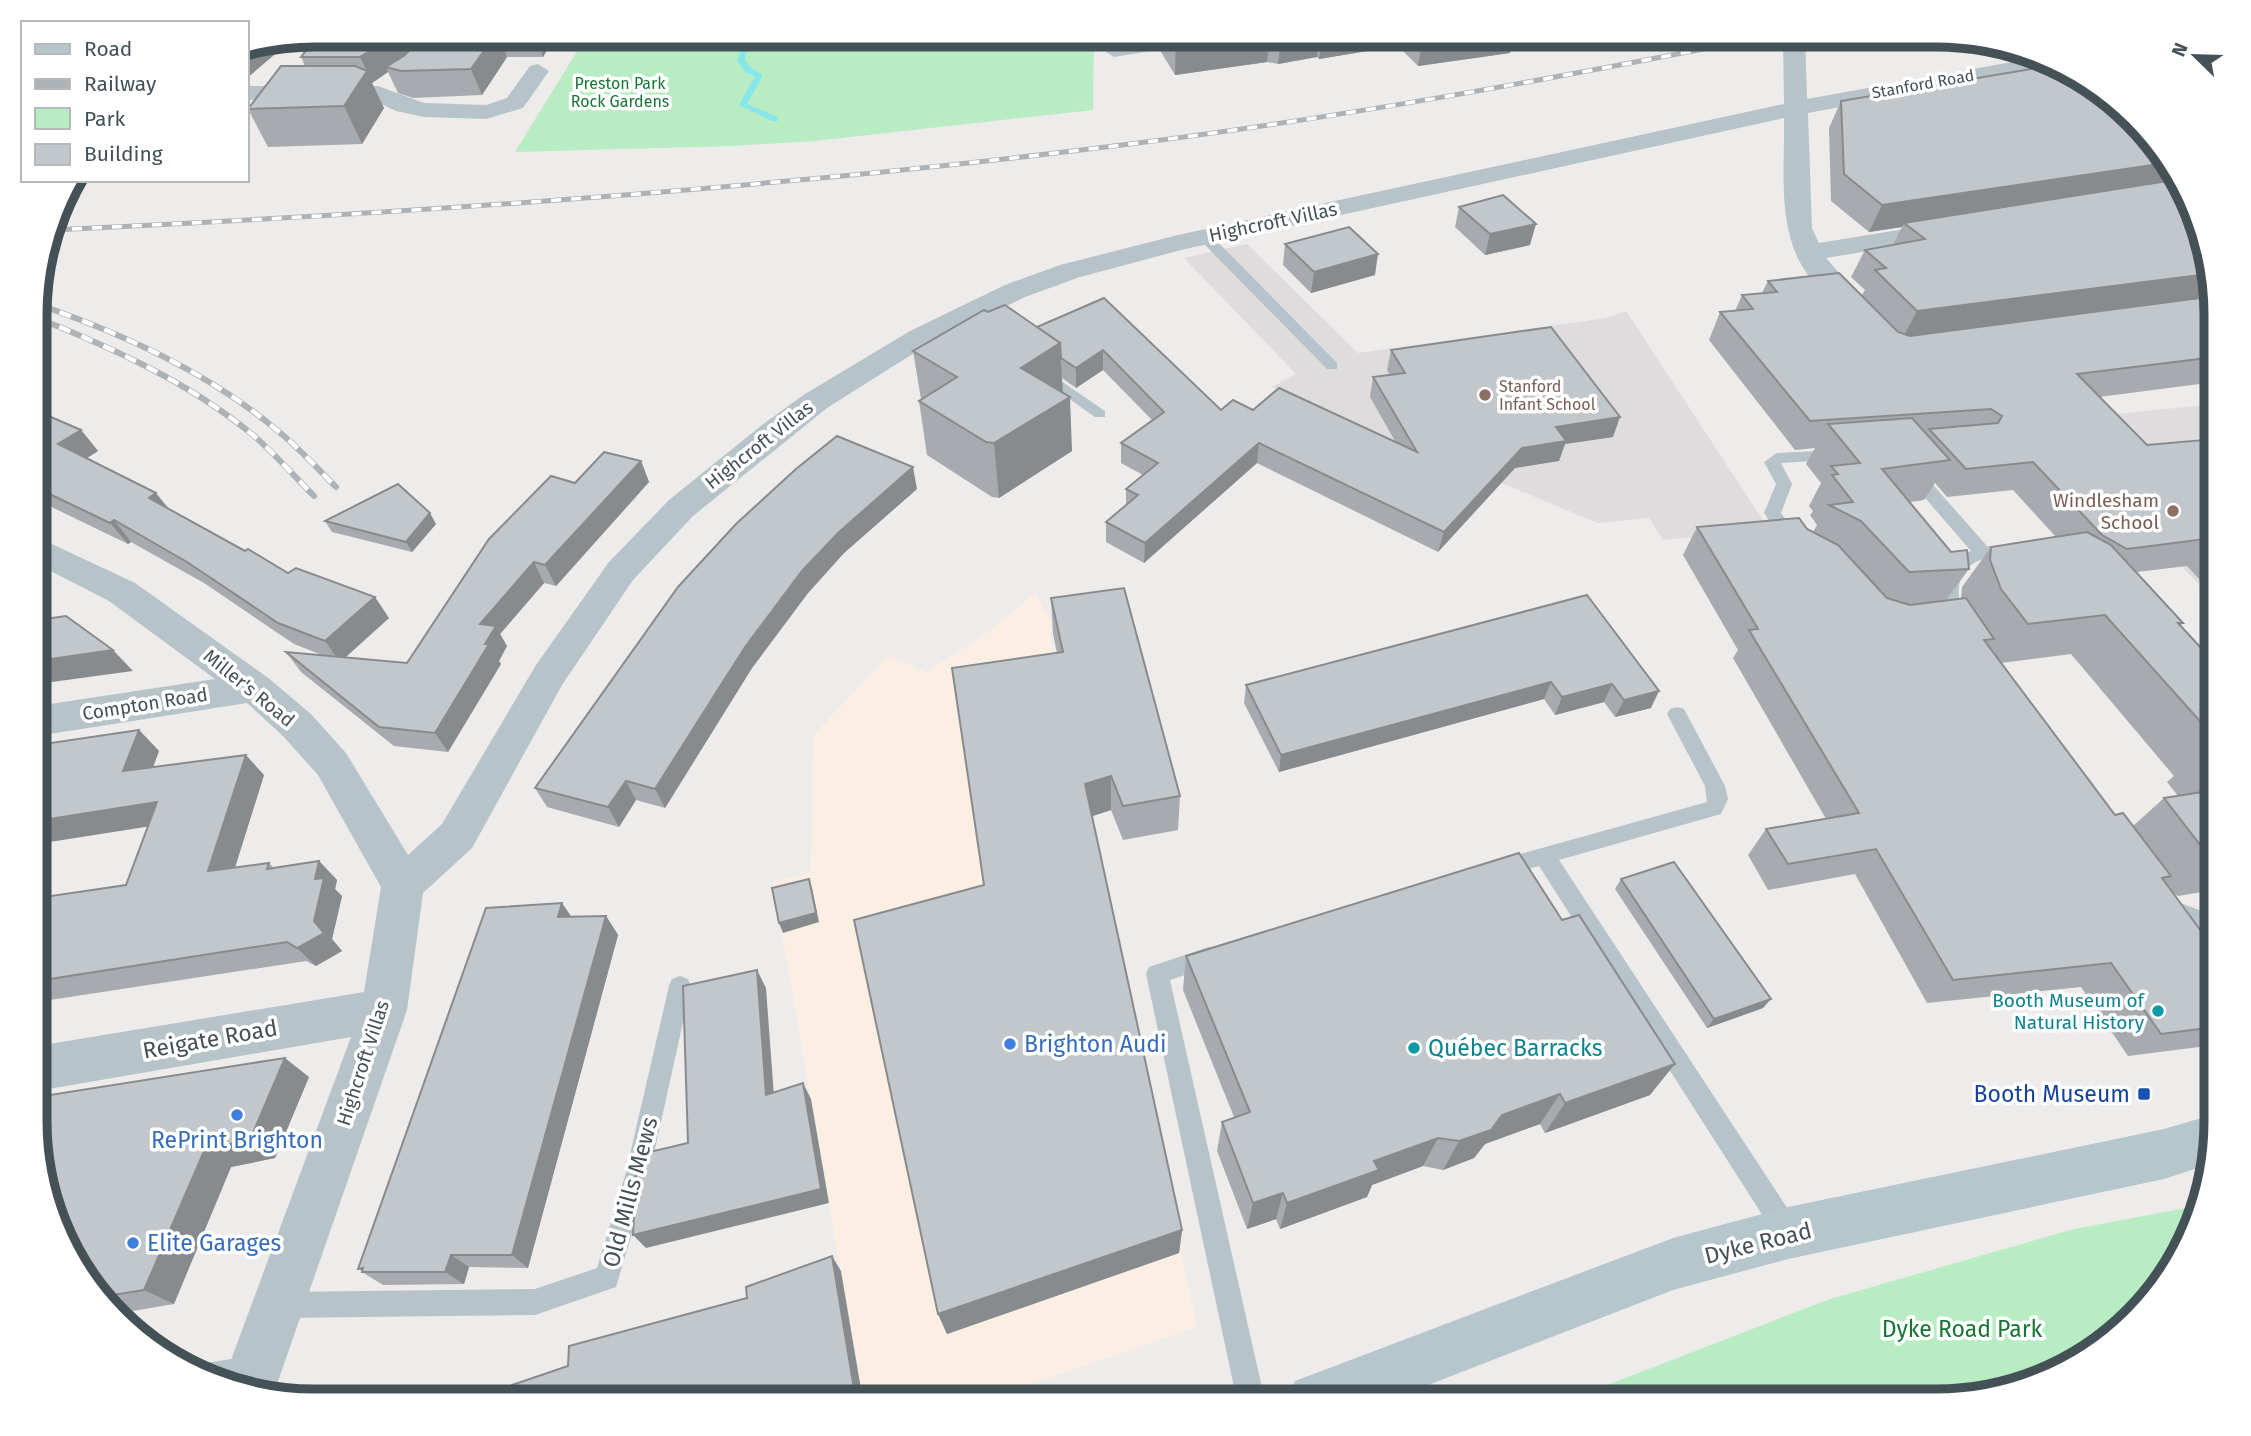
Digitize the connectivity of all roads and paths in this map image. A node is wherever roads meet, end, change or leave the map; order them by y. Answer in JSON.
{"nodes":[{"id":1,"x":1134,"y":47,"type":"edge"},
{"id":2,"x":1794,"y":47,"type":"edge"},
{"id":3,"x":1114,"y":50,"type":"dead end"},
{"id":4,"x":2031,"y":65,"type":"edge"},
{"id":5,"x":538,"y":71,"type":"dead end"},
{"id":6,"x":398,"y":80,"type":"edge"},
{"id":7,"x":248,"y":93,"type":"edge"},
{"id":8,"x":378,"y":93,"type":"junction"},
{"id":9,"x":1796,"y":101,"type":"junction"},
{"id":10,"x":1969,"y":227,"type":"edge"},
{"id":11,"x":1205,"y":237,"type":"junction"},
{"id":12,"x":1809,"y":253,"type":"junction"},
{"id":13,"x":1877,"y":333,"type":"edge"},
{"id":14,"x":1025,"y":360,"type":"edge"},
{"id":15,"x":1332,"y":366,"type":"dead end"},
{"id":16,"x":1100,"y":414,"type":"dead end"},
{"id":17,"x":1856,"y":454,"type":"edge"},
{"id":18,"x":1904,"y":462,"type":"edge"},
{"id":19,"x":1798,"y":551,"type":"edge"},
{"id":20,"x":1981,"y":551,"type":"junction"},
{"id":21,"x":47,"y":554,"type":"edge"},
{"id":22,"x":2032,"y":555,"type":"edge"},
{"id":23,"x":1967,"y":641,"type":"edge"},
{"id":24,"x":254,"y":687,"type":"junction"},
{"id":25,"x":1677,"y":714,"type":"dead end"},
{"id":26,"x":47,"y":719,"type":"edge"},
{"id":27,"x":1543,"y":855,"type":"junction"},
{"id":28,"x":1478,"y":875,"type":"edge"},
{"id":29,"x":403,"y":885,"type":"junction"},
{"id":30,"x":2158,"y":900,"type":"edge"},
{"id":31,"x":2204,"y":923,"type":"edge"},
{"id":32,"x":1230,"y":951,"type":"edge"},
{"id":33,"x":680,"y":986,"type":"edge"},
{"id":34,"x":384,"y":1010,"type":"junction"},
{"id":35,"x":47,"y":1067,"type":"edge"},
{"id":36,"x":2203,"y":1142,"type":"edge"},
{"id":37,"x":1788,"y":1233,"type":"junction"},
{"id":38,"x":277,"y":1305,"type":"junction"},
{"id":39,"x":251,"y":1379,"type":"edge"},
{"id":40,"x":1248,"y":1389,"type":"edge"},
{"id":41,"x":1346,"y":1389,"type":"edge"}],
"edges":[{"from":1,"to":3,"type":"street"},
{"from":2,"to":9,"type":"street"},
{"from":4,"to":9,"type":"street","name":"Stanford Road"},
{"from":5,"to":8,"type":"street"},
{"from":6,"to":8,"type":"street"},
{"from":7,"to":8,"type":"street"},
{"from":9,"to":11,"type":"street","name":"Highcroft Villas"},
{"from":9,"to":12,"type":"street"},
{"from":10,"to":12,"type":"street"},
{"from":11,"to":15,"type":"lane"},
{"from":11,"to":29,"type":"street","name":"Highcroft Villas"},
{"from":12,"to":13,"type":"street"},
{"from":14,"to":16,"type":"lane"},
{"from":17,"to":19,"type":"lane"},
{"from":18,"to":20,"type":"lane"},
{"from":20,"to":22,"type":"lane"},
{"from":20,"to":23,"type":"lane"},
{"from":21,"to":24,"type":"street","name":"Miller's Road"},
{"from":24,"to":26,"type":"street","name":"Compton Road"},
{"from":24,"to":29,"type":"street","name":"Miller's Road"},
{"from":25,"to":27,"type":"lane"},
{"from":27,"to":28,"type":"lane"},
{"from":27,"to":37,"type":"lane"},
{"from":29,"to":34,"type":"street","name":"Highcroft Villas"},
{"from":30,"to":31,"type":"lane"},
{"from":32,"to":40,"type":"lane"},
{"from":33,"to":38,"type":"lane","name":"Old Mills Mews"},
{"from":34,"to":35,"type":"street","name":"Reigate Road"},
{"from":34,"to":38,"type":"street","name":"Highcroft Villas"},
{"from":36,"to":37,"type":"street","name":"Dyke Road"},
{"from":37,"to":41,"type":"street","name":"Dyke Road"},
{"from":38,"to":39,"type":"street","name":"Highcroft Villas"}]}
